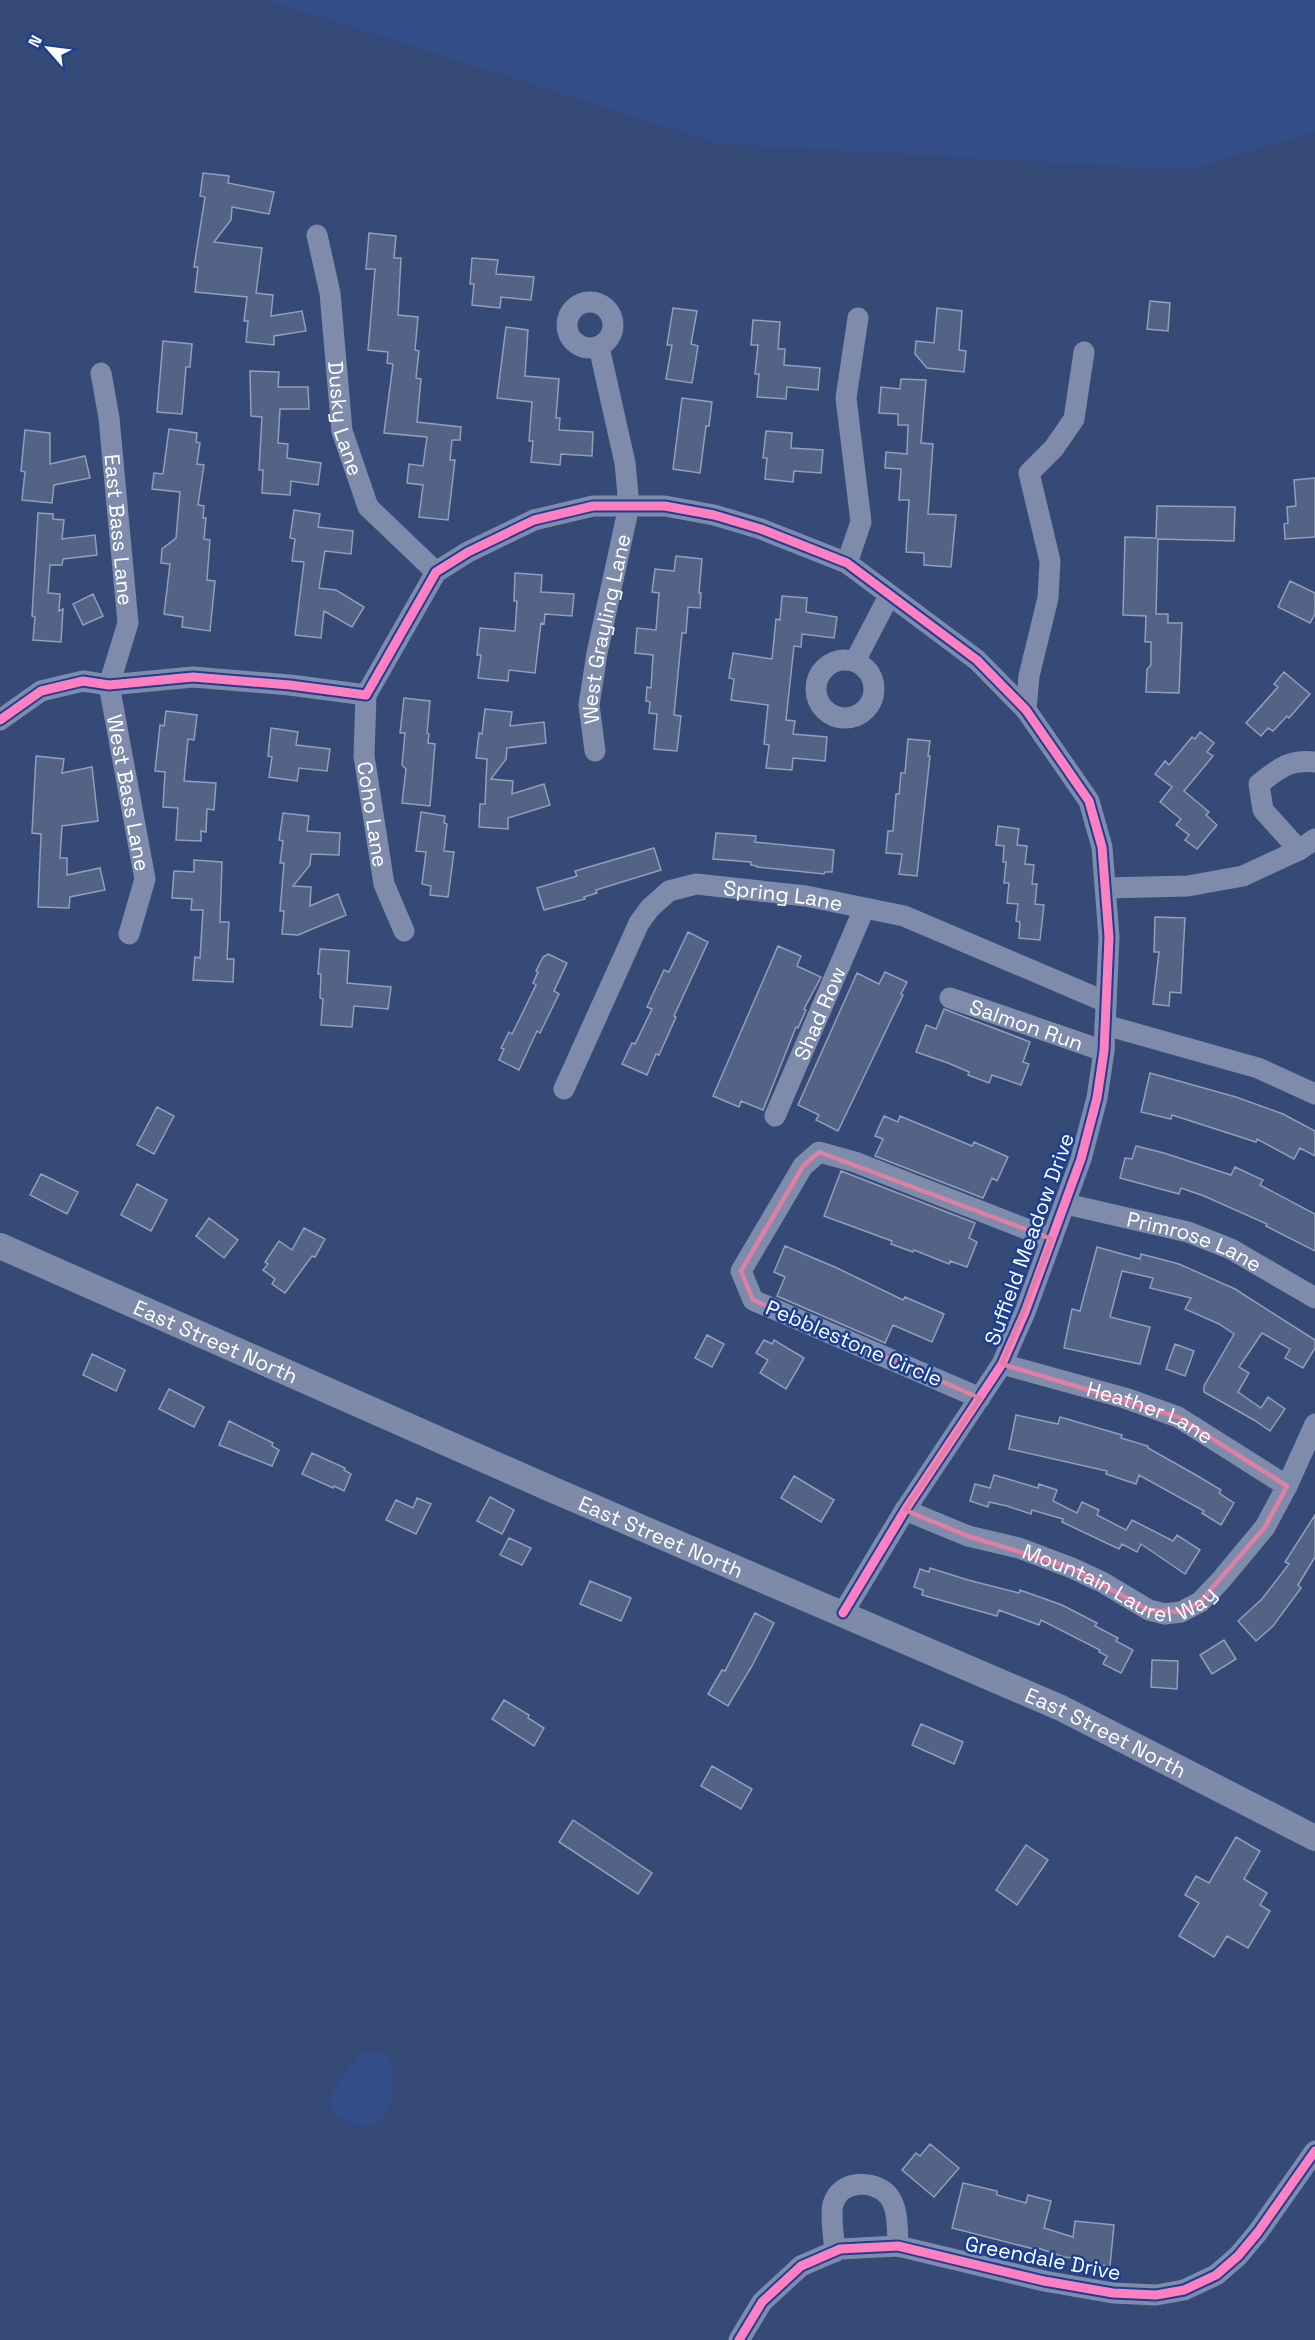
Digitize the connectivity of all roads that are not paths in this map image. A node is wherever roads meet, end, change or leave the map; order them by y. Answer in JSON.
{"nodes":[{"id":1,"x":317,"y":235,"type":"dead end"},
{"id":2,"x":858,"y":318,"type":"dead end"},
{"id":3,"x":599,"y":346,"type":"dead end"},
{"id":4,"x":1084,"y":352,"type":"dead end"},
{"id":5,"x":101,"y":373,"type":"dead end"},
{"id":6,"x":629,"y":506,"type":"junction"},
{"id":7,"x":847,"y":563,"type":"junction"},
{"id":8,"x":435,"y":572,"type":"junction"},
{"id":9,"x":889,"y":596,"type":"junction"},
{"id":10,"x":855,"y":661,"type":"dead end"},
{"id":11,"x":110,"y":685,"type":"junction"},
{"id":12,"x":366,"y":695,"type":"junction"},
{"id":13,"x":1026,"y":710,"type":"junction"},
{"id":14,"x":0,"y":720,"type":"edge"},
{"id":15,"x":595,"y":751,"type":"dead end"},
{"id":16,"x":1315,"y":762,"type":"edge"},
{"id":17,"x":1307,"y":845,"type":"edge"},
{"id":18,"x":1106,"y":888,"type":"junction"},
{"id":19,"x":864,"y":909,"type":"junction"},
{"id":20,"x":404,"y":931,"type":"dead end"},
{"id":21,"x":129,"y":934,"type":"dead end"},
{"id":22,"x":950,"y":998,"type":"dead end"},
{"id":23,"x":1107,"y":1002,"type":"junction"},
{"id":24,"x":1105,"y":1024,"type":"junction"},
{"id":25,"x":1104,"y":1052,"type":"junction"},
{"id":26,"x":564,"y":1089,"type":"dead end"},
{"id":27,"x":1315,"y":1094,"type":"edge"},
{"id":28,"x":775,"y":1116,"type":"dead end"},
{"id":29,"x":1066,"y":1204,"type":"junction"},
{"id":30,"x":1052,"y":1239,"type":"junction"},
{"id":31,"x":0,"y":1246,"type":"edge"},
{"id":32,"x":1315,"y":1298,"type":"edge"},
{"id":33,"x":1002,"y":1364,"type":"junction"},
{"id":34,"x":980,"y":1398,"type":"junction"},
{"id":35,"x":1315,"y":1424,"type":"edge"},
{"id":36,"x":1287,"y":1486,"type":"junction"},
{"id":37,"x":905,"y":1510,"type":"junction"},
{"id":38,"x":843,"y":1613,"type":"junction"},
{"id":39,"x":1315,"y":1838,"type":"edge"},
{"id":40,"x":1315,"y":2151,"type":"edge"},
{"id":41,"x":898,"y":2246,"type":"junction"},
{"id":42,"x":835,"y":2252,"type":"junction"},
{"id":43,"x":739,"y":2340,"type":"edge"}],
"edges":[{"from":1,"to":8,"type":"street","name":"Dusky Lane"},
{"from":2,"to":7,"type":"street"},
{"from":3,"to":6,"type":"street","name":"West Grayling Lane"},
{"from":4,"to":13,"type":"street"},
{"from":5,"to":11,"type":"street","name":"East Bass Lane"},
{"from":6,"to":7,"type":"street","name":"Suffield Meadow Drive"},
{"from":6,"to":8,"type":"street","name":"Suffield Meadow Drive"},
{"from":6,"to":15,"type":"street","name":"West Grayling Lane"},
{"from":7,"to":9,"type":"street","name":"Suffield Meadow Drive"},
{"from":8,"to":12,"type":"street"},
{"from":9,"to":10,"type":"street"},
{"from":9,"to":13,"type":"street","name":"Suffield Meadow Drive"},
{"from":11,"to":12,"type":"street"},
{"from":11,"to":14,"type":"street"},
{"from":11,"to":21,"type":"street","name":"West Bass Lane"},
{"from":12,"to":20,"type":"street","name":"Coho Lane"},
{"from":13,"to":18,"type":"street","name":"Suffield Meadow Drive"},
{"from":16,"to":17,"type":"street"},
{"from":17,"to":18,"type":"street"},
{"from":18,"to":23,"type":"street","name":"Suffield Meadow Drive"},
{"from":19,"to":23,"type":"street","name":"Spring Lane"},
{"from":19,"to":26,"type":"street","name":"Spring Lane"},
{"from":19,"to":28,"type":"street","name":"Shad Row"},
{"from":22,"to":25,"type":"street","name":"Salmon Run"},
{"from":23,"to":24,"type":"street","name":"Suffield Meadow Drive"},
{"from":24,"to":25,"type":"street","name":"Suffield Meadow Drive"},
{"from":24,"to":27,"type":"street"},
{"from":25,"to":29,"type":"street","name":"Suffield Meadow Drive"},
{"from":29,"to":30,"type":"street","name":"Suffield Meadow Drive"},
{"from":29,"to":32,"type":"street","name":"Primrose Lane"},
{"from":30,"to":33,"type":"street","name":"Suffield Meadow Drive"},
{"from":30,"to":34,"type":"street","name":"Pebblestone Circle"},
{"from":31,"to":38,"type":"main road","name":"East Street North"},
{"from":33,"to":34,"type":"street","name":"Suffield Meadow Drive"},
{"from":33,"to":36,"type":"street","name":"Heather Lane"},
{"from":34,"to":37,"type":"street","name":"Suffield Meadow Drive"},
{"from":35,"to":36,"type":"street","name":"Mountain Laurel Way"},
{"from":36,"to":37,"type":"street","name":"Mountain Laurel Way"},
{"from":37,"to":38,"type":"street","name":"Suffield Meadow Drive"},
{"from":38,"to":39,"type":"main road","name":"East Street North"},
{"from":40,"to":41,"type":"street","name":"Greendale Drive"},
{"from":41,"to":42,"type":"street","name":"Greendale Drive"},
{"from":41,"to":42,"type":"street"},
{"from":42,"to":43,"type":"street","name":"Greendale Drive"}]}
